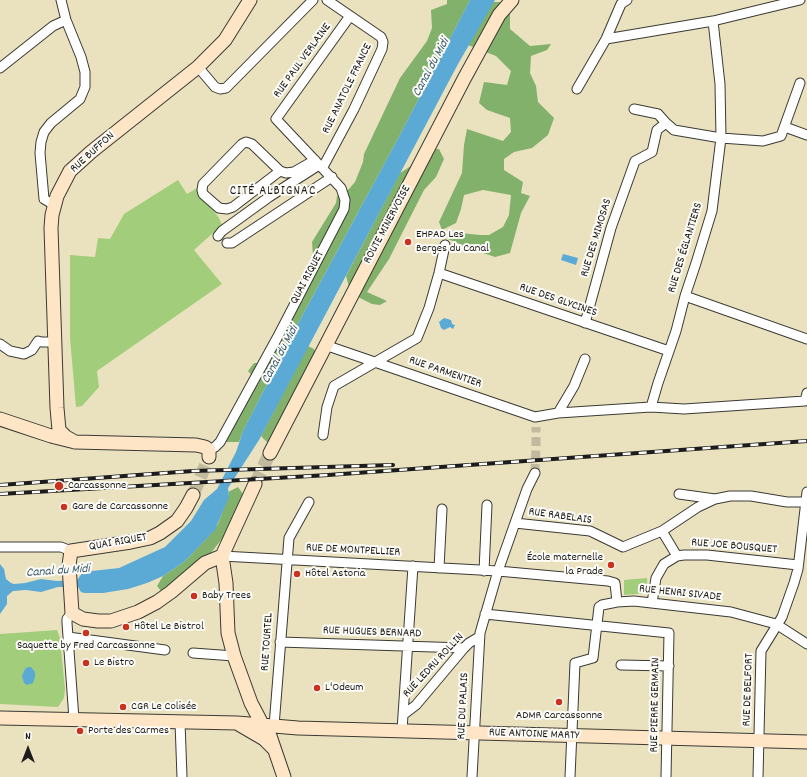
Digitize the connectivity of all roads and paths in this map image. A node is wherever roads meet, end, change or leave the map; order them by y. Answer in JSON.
{"nodes":[{"id":1,"x":61,"y":0,"type":"edge"},
{"id":2,"x":250,"y":0,"type":"edge"},
{"id":3,"x":312,"y":0,"type":"edge"},
{"id":4,"x":327,"y":0,"type":"edge"},
{"id":5,"x":512,"y":0,"type":"edge"},
{"id":6,"x":627,"y":0,"type":"edge"},
{"id":7,"x":800,"y":0,"type":"edge"},
{"id":8,"x":350,"y":16,"type":"junction"},
{"id":9,"x":66,"y":20,"type":"junction"},
{"id":10,"x":712,"y":21,"type":"junction"},
{"id":11,"x":606,"y":39,"type":"junction"},
{"id":12,"x":198,"y":67,"type":"junction"},
{"id":13,"x":0,"y":68,"type":"edge"},
{"id":14,"x":800,"y":83,"type":"dead end"},
{"id":15,"x":577,"y":89,"type":"dead end"},
{"id":16,"x":634,"y":109,"type":"dead end"},
{"id":17,"x":666,"y":124,"type":"junction"},
{"id":18,"x":785,"y":127,"type":"junction"},
{"id":19,"x":807,"y":135,"type":"edge"},
{"id":20,"x":721,"y":138,"type":"junction"},
{"id":21,"x":319,"y":164,"type":"junction"},
{"id":22,"x":280,"y":171,"type":"junction"},
{"id":23,"x":332,"y":177,"type":"junction"},
{"id":24,"x":54,"y":205,"type":"junction"},
{"id":25,"x":218,"y":236,"type":"dead end"},
{"id":26,"x":227,"y":242,"type":"dead end"},
{"id":27,"x":445,"y":245,"type":"dead end"},
{"id":28,"x":439,"y":273,"type":"junction"},
{"id":29,"x":684,"y":296,"type":"junction"},
{"id":30,"x":585,"y":323,"type":"junction"},
{"id":31,"x":807,"y":339,"type":"edge"},
{"id":32,"x":54,"y":342,"type":"junction"},
{"id":33,"x":0,"y":344,"type":"edge"},
{"id":34,"x":326,"y":345,"type":"junction"},
{"id":35,"x":669,"y":351,"type":"junction"},
{"id":36,"x":585,"y":359,"type":"dead end"},
{"id":37,"x":375,"y":362,"type":"junction"},
{"id":38,"x":806,"y":397,"type":"edge"},
{"id":39,"x":651,"y":407,"type":"junction"},
{"id":40,"x":56,"y":408,"type":"junction"},
{"id":41,"x":558,"y":413,"type":"junction"},
{"id":42,"x":535,"y":417,"type":"junction"},
{"id":43,"x":0,"y":419,"type":"edge"},
{"id":44,"x":536,"y":427,"type":"tunnel mouth"},
{"id":45,"x":323,"y":435,"type":"dead end"},
{"id":46,"x":51,"y":436,"type":"junction"},
{"id":47,"x":74,"y":442,"type":"junction"},
{"id":48,"x":209,"y":453,"type":"joint"},
{"id":49,"x":270,"y":453,"type":"tunnel mouth"},
{"id":50,"x":535,"y":474,"type":"tunnel mouth"},
{"id":51,"x":255,"y":484,"type":"tunnel mouth"},
{"id":52,"x":807,"y":492,"type":"edge"},
{"id":53,"x":679,"y":494,"type":"dead end"},
{"id":54,"x":193,"y":495,"type":"tunnel mouth"},
{"id":55,"x":715,"y":499,"type":"junction"},
{"id":56,"x":309,"y":502,"type":"dead end"},
{"id":57,"x":805,"y":502,"type":"junction"},
{"id":58,"x":487,"y":505,"type":"dead end"},
{"id":59,"x":442,"y":509,"type":"dead end"},
{"id":60,"x":515,"y":523,"type":"junction"},
{"id":61,"x":662,"y":531,"type":"junction"},
{"id":62,"x":0,"y":547,"type":"edge"},
{"id":63,"x":71,"y":551,"type":"junction"},
{"id":64,"x":222,"y":556,"type":"junction"},
{"id":65,"x":678,"y":556,"type":"junction"},
{"id":66,"x":287,"y":560,"type":"junction"},
{"id":67,"x":798,"y":565,"type":"junction"},
{"id":68,"x":413,"y":566,"type":"junction"},
{"id":69,"x":439,"y":568,"type":"junction"},
{"id":70,"x":484,"y":570,"type":"junction"},
{"id":71,"x":498,"y":571,"type":"junction"},
{"id":72,"x":618,"y":602,"type":"junction"},
{"id":73,"x":652,"y":603,"type":"junction"},
{"id":74,"x":72,"y":606,"type":"junction"},
{"id":75,"x":485,"y":614,"type":"junction"},
{"id":76,"x":776,"y":624,"type":"junction"},
{"id":77,"x":597,"y":625,"type":"junction"},
{"id":78,"x":479,"y":637,"type":"junction"},
{"id":79,"x":68,"y":638,"type":"junction"},
{"id":80,"x":280,"y":642,"type":"junction"},
{"id":81,"x":807,"y":644,"type":"edge"},
{"id":82,"x":408,"y":647,"type":"junction"},
{"id":83,"x":464,"y":648,"type":"junction"},
{"id":84,"x":165,"y":650,"type":"dead end"},
{"id":85,"x":193,"y":653,"type":"dead end"},
{"id":86,"x":234,"y":656,"type":"junction"},
{"id":87,"x":621,"y":665,"type":"dead end"},
{"id":88,"x":669,"y":666,"type":"junction"},
{"id":89,"x":251,"y":703,"type":"junction"},
{"id":90,"x":403,"y":715,"type":"junction"},
{"id":91,"x":0,"y":718,"type":"edge"},
{"id":92,"x":74,"y":719,"type":"junction"},
{"id":93,"x":180,"y":722,"type":"junction"},
{"id":94,"x":237,"y":723,"type":"junction"},
{"id":95,"x":268,"y":725,"type":"junction"},
{"id":96,"x":298,"y":728,"type":"junction"},
{"id":97,"x":402,"y":731,"type":"junction"},
{"id":98,"x":474,"y":733,"type":"junction"},
{"id":99,"x":572,"y":736,"type":"junction"},
{"id":100,"x":668,"y":738,"type":"junction"},
{"id":101,"x":759,"y":741,"type":"junction"},
{"id":102,"x":807,"y":742,"type":"edge"},
{"id":103,"x":274,"y":750,"type":"junction"},
{"id":104,"x":182,"y":777,"type":"edge"},
{"id":105,"x":284,"y":777,"type":"edge"},
{"id":106,"x":472,"y":777,"type":"edge"},
{"id":107,"x":570,"y":777,"type":"edge"},
{"id":108,"x":666,"y":777,"type":"edge"},
{"id":109,"x":758,"y":777,"type":"edge"}],
"edges":[{"from":1,"to":9,"type":"street"},
{"from":2,"to":12,"type":"street","name":"RUE BUFFON"},
{"from":3,"to":12,"type":"street"},
{"from":4,"to":8,"type":"street","name":"RUE ANATOLE FRANCE"},
{"from":5,"to":34,"type":"street","name":"ROUTE MINERVOISE"},
{"from":6,"to":11,"type":"street"},
{"from":7,"to":10,"type":"street"},
{"from":8,"to":21,"type":"street","name":"RUE ANATOLE FRANCE"},
{"from":8,"to":21,"type":"street","name":"RUE PAUL VERLAINE"},
{"from":9,"to":13,"type":"street"},
{"from":9,"to":24,"type":"street"},
{"from":10,"to":11,"type":"street"},
{"from":10,"to":20,"type":"street","name":"RUE DES ÉGLANTIERS"},
{"from":11,"to":15,"type":"street"},
{"from":12,"to":24,"type":"street","name":"RUE BUFFON"},
{"from":14,"to":18,"type":"street"},
{"from":16,"to":17,"type":"street"},
{"from":17,"to":20,"type":"street"},
{"from":17,"to":30,"type":"street","name":"RUE DES MIMOSAS"},
{"from":18,"to":19,"type":"street"},
{"from":18,"to":20,"type":"street"},
{"from":20,"to":29,"type":"street","name":"RUE DES ÉGLANTIERS"},
{"from":21,"to":22,"type":"street"},
{"from":21,"to":23,"type":"street"},
{"from":21,"to":25,"type":"street"},
{"from":22,"to":22,"type":"street"},
{"from":23,"to":26,"type":"street"},
{"from":23,"to":48,"type":"street","name":"QUAI RIQUET"},
{"from":24,"to":32,"type":"street","name":"RUE BUFFON"},
{"from":27,"to":28,"type":"street"},
{"from":28,"to":30,"type":"street","name":"RUE DES GLYCINES"},
{"from":28,"to":37,"type":"street"},
{"from":29,"to":31,"type":"street"},
{"from":29,"to":35,"type":"street","name":"RUE DES ÉGLANTIERS"},
{"from":30,"to":35,"type":"street","name":"RUE DES GLYCINES"},
{"from":32,"to":33,"type":"street"},
{"from":32,"to":40,"type":"street","name":"RUE BUFFON"},
{"from":34,"to":37,"type":"street","name":"RUE PARMENTIER"},
{"from":34,"to":49,"type":"street","name":"ROUTE MINERVOISE"},
{"from":35,"to":39,"type":"street","name":"RUE DES ÉGLANTIERS"},
{"from":36,"to":41,"type":"street"},
{"from":37,"to":42,"type":"street","name":"RUE PARMENTIER"},
{"from":37,"to":45,"type":"street"},
{"from":38,"to":39,"type":"street","name":"RUE PARMENTIER"},
{"from":39,"to":41,"type":"street","name":"RUE PARMENTIER"},
{"from":40,"to":46,"type":"street","name":"RUE BUFFON"},
{"from":40,"to":47,"type":"street","name":"RUE BUFFON"},
{"from":41,"to":42,"type":"street","name":"RUE PARMENTIER"},
{"from":42,"to":44,"type":"street"},
{"from":43,"to":46,"type":"street"},
{"from":46,"to":47,"type":"street"},
{"from":47,"to":48,"type":"street"},
{"from":50,"to":60,"type":"street","name":"RUE LEDRU ROLLIN"},
{"from":51,"to":64,"type":"street"},
{"from":52,"to":57,"type":"street","name":"RUE DE BELFORT"},
{"from":53,"to":55,"type":"street"},
{"from":54,"to":63,"type":"street","name":"QUAI RIQUET"},
{"from":55,"to":57,"type":"street"},
{"from":55,"to":61,"type":"street"},
{"from":56,"to":66,"type":"street","name":"RUE TOURTEL"},
{"from":57,"to":67,"type":"street","name":"RUE DE BELFORT"},
{"from":58,"to":70,"type":"street"},
{"from":59,"to":69,"type":"street"},
{"from":60,"to":61,"type":"street","name":"RUE RABELAIS"},
{"from":60,"to":71,"type":"street","name":"RUE LEDRU ROLLIN"},
{"from":61,"to":65,"type":"street"},
{"from":62,"to":63,"type":"street"},
{"from":63,"to":74,"type":"street"},
{"from":64,"to":66,"type":"street","name":"RUE DE MONTPELLIER"},
{"from":64,"to":74,"type":"street"},
{"from":64,"to":86,"type":"street"},
{"from":65,"to":67,"type":"street","name":"RUE JOE BOUSQUET"},
{"from":65,"to":73,"type":"street","name":"RUE JOE BOUSQUET"},
{"from":66,"to":68,"type":"street","name":"RUE DE MONTPELLIER"},
{"from":66,"to":80,"type":"street","name":"RUE TOURTEL"},
{"from":67,"to":76,"type":"street","name":"RUE DE BELFORT"},
{"from":68,"to":69,"type":"street","name":"RUE DE MONTPELLIER"},
{"from":68,"to":82,"type":"street"},
{"from":69,"to":70,"type":"street","name":"RUE DE MONTPELLIER"},
{"from":70,"to":71,"type":"street","name":"RUE DE MONTPELLIER"},
{"from":71,"to":72,"type":"street","name":"RUE DE MONTPELLIER"},
{"from":71,"to":75,"type":"street","name":"RUE LEDRU ROLLIN"},
{"from":72,"to":73,"type":"street","name":"RUE HENRI SIVADE"},
{"from":72,"to":77,"type":"street","name":"RUE HENRI SIVADE"},
{"from":73,"to":76,"type":"street","name":"RUE HENRI SIVADE"},
{"from":74,"to":79,"type":"street"},
{"from":75,"to":77,"type":"street"},
{"from":75,"to":78,"type":"street","name":"RUE LEDRU ROLLIN"},
{"from":76,"to":81,"type":"street","name":"RUE HENRI SIVADE"},
{"from":76,"to":101,"type":"street","name":"RUE DE BELFORT"},
{"from":77,"to":88,"type":"street","name":"RUE PIERRE GERMAIN"},
{"from":77,"to":99,"type":"street"},
{"from":78,"to":83,"type":"street","name":"RUE LEDRU ROLLIN"},
{"from":78,"to":98,"type":"street","name":"RUE DU PALAIS"},
{"from":79,"to":84,"type":"street"},
{"from":79,"to":92,"type":"street"},
{"from":80,"to":82,"type":"street","name":"RUE HUGUES BERNARD"},
{"from":80,"to":95,"type":"street","name":"RUE TOURTEL"},
{"from":82,"to":83,"type":"street","name":"RUE HUGUES BERNARD"},
{"from":82,"to":90,"type":"street"},
{"from":83,"to":90,"type":"street","name":"RUE LEDRU ROLLIN"},
{"from":85,"to":86,"type":"street"},
{"from":86,"to":89,"type":"street"},
{"from":87,"to":88,"type":"street"},
{"from":88,"to":100,"type":"street","name":"RUE PIERRE GERMAIN"},
{"from":89,"to":94,"type":"street"},
{"from":89,"to":95,"type":"street"},
{"from":90,"to":97,"type":"street","name":"RUE LEDRU ROLLIN"},
{"from":91,"to":92,"type":"street","name":"RUE ANTOINE MARTY"},
{"from":92,"to":93,"type":"street","name":"RUE ANTOINE MARTY"},
{"from":93,"to":94,"type":"street","name":"RUE ANTOINE MARTY"},
{"from":93,"to":104,"type":"street"},
{"from":94,"to":95,"type":"street","name":"RUE ANTOINE MARTY"},
{"from":94,"to":103,"type":"street"},
{"from":95,"to":96,"type":"street","name":"RUE ANTOINE MARTY"},
{"from":95,"to":103,"type":"street"},
{"from":96,"to":97,"type":"street","name":"RUE ANTOINE MARTY"},
{"from":96,"to":103,"type":"street"},
{"from":97,"to":98,"type":"street","name":"RUE ANTOINE MARTY"},
{"from":98,"to":99,"type":"street","name":"RUE ANTOINE MARTY"},
{"from":98,"to":106,"type":"street","name":"RUE DU PALAIS"},
{"from":99,"to":100,"type":"street","name":"RUE ANTOINE MARTY"},
{"from":99,"to":107,"type":"street"},
{"from":100,"to":101,"type":"street","name":"RUE ANTOINE MARTY"},
{"from":100,"to":108,"type":"street","name":"RUE PIERRE GERMAIN"},
{"from":101,"to":102,"type":"street","name":"RUE ANTOINE MARTY"},
{"from":101,"to":109,"type":"street","name":"RUE DE BELFORT"},
{"from":103,"to":105,"type":"street"}]}
